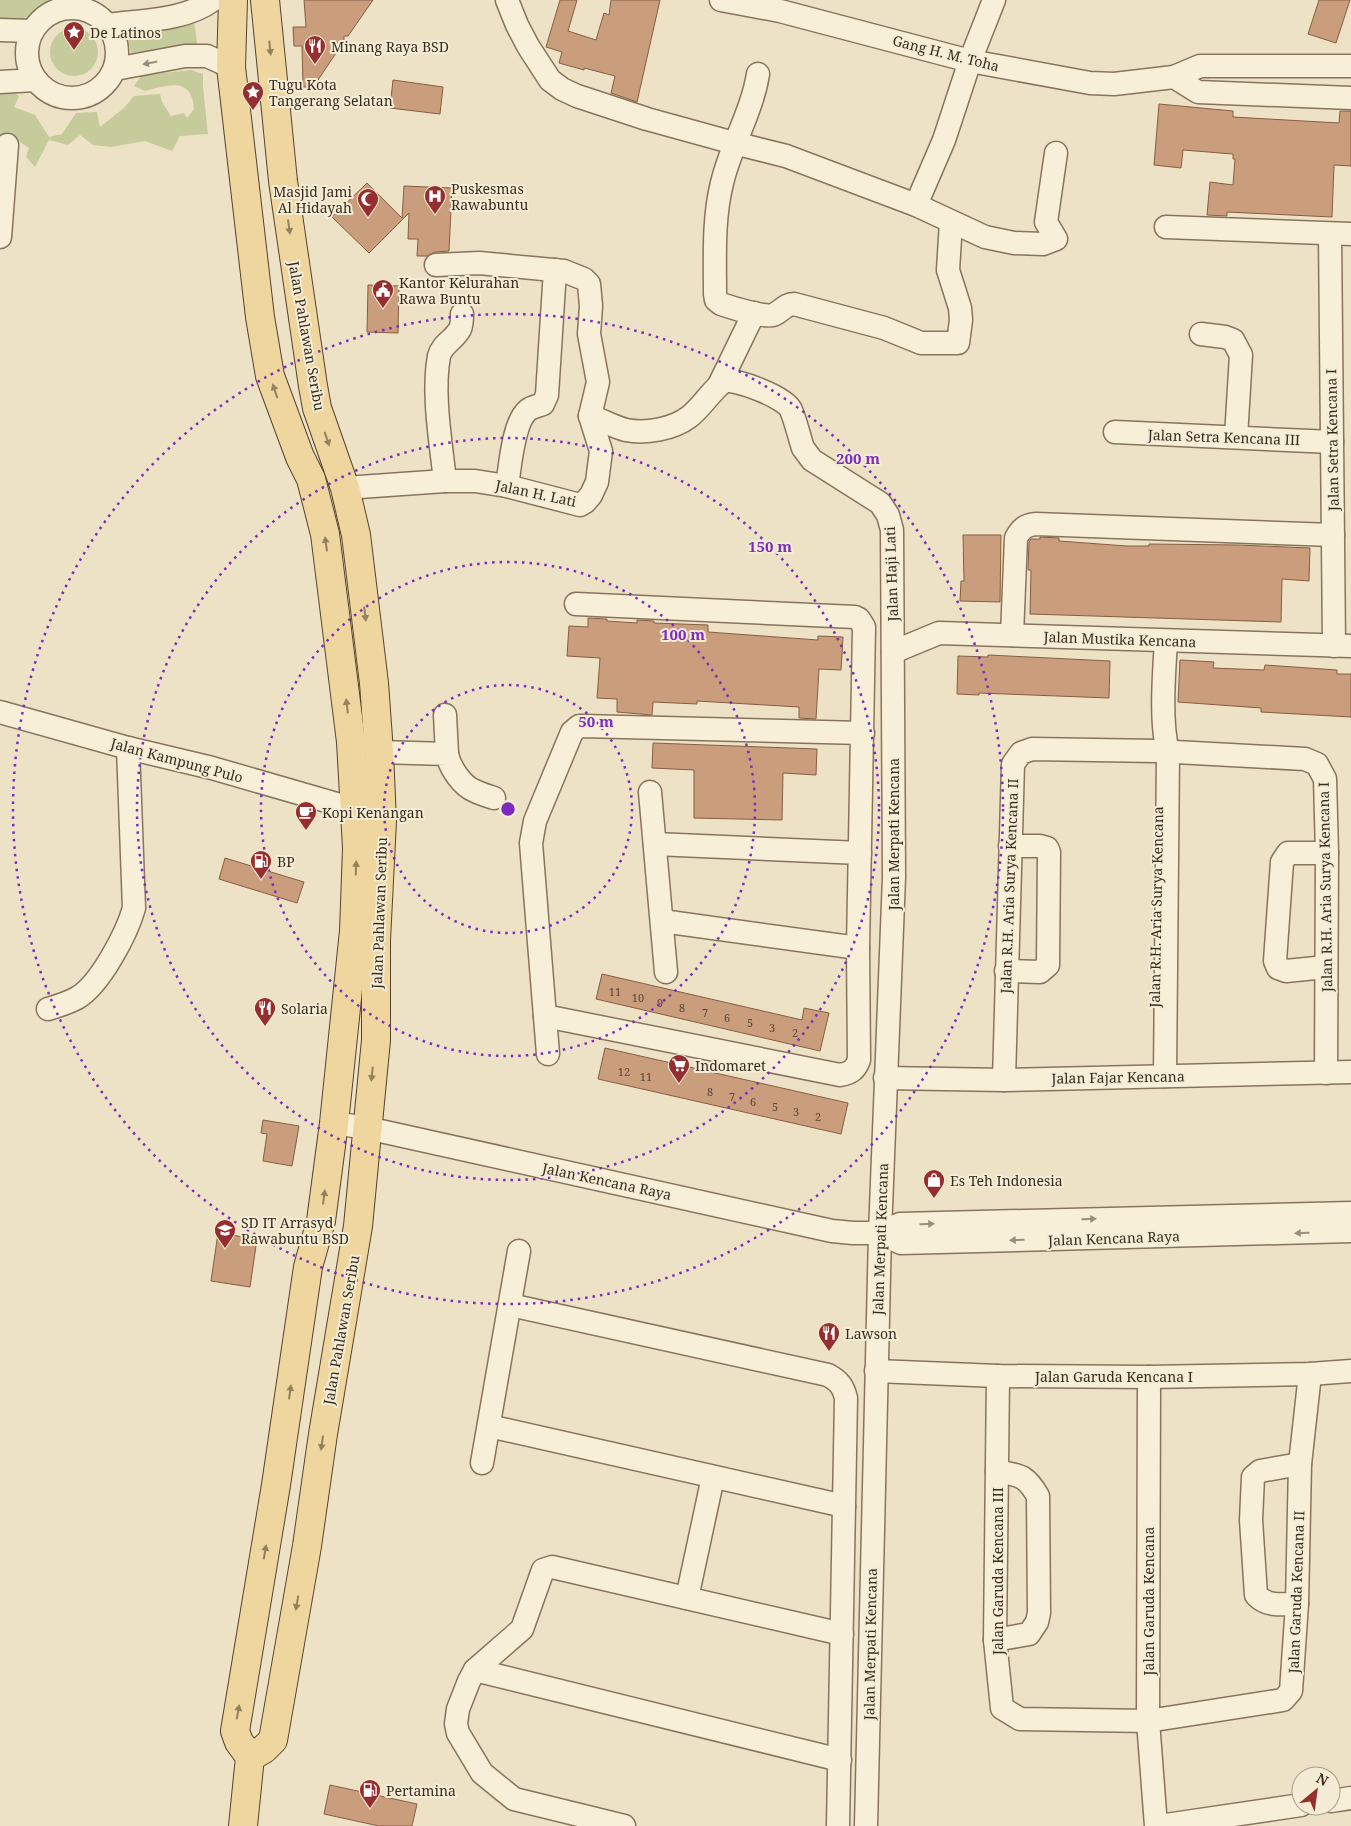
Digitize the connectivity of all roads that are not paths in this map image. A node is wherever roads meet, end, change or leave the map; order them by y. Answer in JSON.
{"nodes":[{"id":1,"x":213,"y":0,"type":"edge"},
{"id":2,"x":233,"y":0,"type":"edge"},
{"id":3,"x":264,"y":0,"type":"edge"},
{"id":4,"x":507,"y":0,"type":"edge"},
{"id":5,"x":721,"y":0,"type":"edge"},
{"id":6,"x":994,"y":0,"type":"edge"},
{"id":7,"x":781,"y":5,"type":"edge"},
{"id":8,"x":108,"y":25,"type":"junction"},
{"id":9,"x":0,"y":30,"type":"edge"},
{"id":10,"x":32,"y":32,"type":"junction"},
{"id":11,"x":970,"y":61,"type":"junction"},
{"id":12,"x":1351,"y":66,"type":"edge"},
{"id":13,"x":231,"y":68,"type":"junction"},
{"id":14,"x":114,"y":69,"type":"junction"},
{"id":15,"x":758,"y":74,"type":"dead end"},
{"id":16,"x":1174,"y":77,"type":"junction"},
{"id":17,"x":36,"y":80,"type":"junction"},
{"id":18,"x":0,"y":82,"type":"edge"},
{"id":19,"x":1351,"y":98,"type":"edge"},
{"id":20,"x":734,"y":144,"type":"junction"},
{"id":21,"x":7,"y":145,"type":"dead end"},
{"id":22,"x":1056,"y":153,"type":"dead end"},
{"id":23,"x":916,"y":205,"type":"junction"},
{"id":24,"x":952,"y":222,"type":"junction"},
{"id":25,"x":1166,"y":227,"type":"dead end"},
{"id":26,"x":1340,"y":234,"type":"edge"},
{"id":27,"x":0,"y":237,"type":"edge"},
{"id":28,"x":436,"y":265,"type":"dead end"},
{"id":29,"x":555,"y":270,"type":"junction"},
{"id":30,"x":754,"y":313,"type":"junction"},
{"id":31,"x":462,"y":314,"type":"dead end"},
{"id":32,"x":1201,"y":334,"type":"dead end"},
{"id":33,"x":719,"y":385,"type":"junction"},
{"id":34,"x":590,"y":416,"type":"junction"},
{"id":35,"x":1115,"y":432,"type":"dead end"},
{"id":36,"x":1236,"y":438,"type":"junction"},
{"id":37,"x":1332,"y":442,"type":"junction"},
{"id":38,"x":445,"y":481,"type":"junction"},
{"id":39,"x":507,"y":486,"type":"junction"},
{"id":40,"x":345,"y":488,"type":"junction"},
{"id":41,"x":1333,"y":535,"type":"junction"},
{"id":42,"x":361,"y":582,"type":"junction"},
{"id":43,"x":331,"y":583,"type":"junction"},
{"id":44,"x":576,"y":604,"type":"dead end"},
{"id":45,"x":1012,"y":635,"type":"junction"},
{"id":46,"x":1166,"y":641,"type":"junction"},
{"id":47,"x":1343,"y":646,"type":"edge"},
{"id":48,"x":892,"y":652,"type":"junction"},
{"id":49,"x":0,"y":712,"type":"edge"},
{"id":50,"x":444,"y":715,"type":"dead end"},
{"id":51,"x":863,"y":732,"type":"junction"},
{"id":52,"x":128,"y":748,"type":"junction"},
{"id":53,"x":1164,"y":748,"type":"junction"},
{"id":54,"x":379,"y":752,"type":"junction"},
{"id":55,"x":447,"y":754,"type":"junction"},
{"id":56,"x":650,"y":792,"type":"dead end"},
{"id":57,"x":494,"y":798,"type":"dead end"},
{"id":58,"x":354,"y":809,"type":"junction"},
{"id":59,"x":655,"y":844,"type":"junction"},
{"id":60,"x":1010,"y":846,"type":"junction"},
{"id":61,"x":860,"y":852,"type":"junction"},
{"id":62,"x":1327,"y":853,"type":"junction"},
{"id":63,"x":894,"y":877,"type":"junction"},
{"id":64,"x":871,"y":899,"type":"junction"},
{"id":65,"x":662,"y":921,"type":"junction"},
{"id":66,"x":892,"y":926,"type":"junction"},
{"id":67,"x":858,"y":948,"type":"junction"},
{"id":68,"x":1326,"y":967,"type":"junction"},
{"id":69,"x":1006,"y":971,"type":"junction"},
{"id":70,"x":666,"y":972,"type":"dead end"},
{"id":71,"x":48,"y":1009,"type":"dead end"},
{"id":72,"x":545,"y":1016,"type":"junction"},
{"id":73,"x":548,"y":1054,"type":"dead end"},
{"id":74,"x":1326,"y":1072,"type":"junction"},
{"id":75,"x":1351,"y":1072,"type":"edge"},
{"id":76,"x":1160,"y":1076,"type":"junction"},
{"id":77,"x":885,"y":1078,"type":"junction"},
{"id":78,"x":1004,"y":1080,"type":"junction"},
{"id":79,"x":334,"y":1123,"type":"junction"},
{"id":80,"x":367,"y":1128,"type":"junction"},
{"id":81,"x":1351,"y":1213,"type":"edge"},
{"id":82,"x":1351,"y":1231,"type":"edge"},
{"id":83,"x":880,"y":1233,"type":"junction"},
{"id":84,"x":519,"y":1250,"type":"dead end"},
{"id":85,"x":510,"y":1305,"type":"junction"},
{"id":86,"x":1351,"y":1371,"type":"edge"},
{"id":87,"x":876,"y":1372,"type":"junction"},
{"id":88,"x":1310,"y":1374,"type":"junction"},
{"id":89,"x":998,"y":1376,"type":"junction"},
{"id":90,"x":1148,"y":1377,"type":"junction"},
{"id":91,"x":489,"y":1426,"type":"junction"},
{"id":92,"x":482,"y":1463,"type":"dead end"},
{"id":93,"x":1300,"y":1464,"type":"junction"},
{"id":94,"x":997,"y":1471,"type":"junction"},
{"id":95,"x":713,"y":1477,"type":"junction"},
{"id":96,"x":844,"y":1506,"type":"junction"},
{"id":97,"x":843,"y":1563,"type":"junction"},
{"id":98,"x":872,"y":1563,"type":"junction"},
{"id":99,"x":687,"y":1598,"type":"junction"},
{"id":100,"x":1297,"y":1604,"type":"junction"},
{"id":101,"x":842,"y":1634,"type":"junction"},
{"id":102,"x":994,"y":1640,"type":"junction"},
{"id":103,"x":475,"y":1670,"type":"junction"},
{"id":104,"x":1148,"y":1722,"type":"junction"},
{"id":105,"x":250,"y":1757,"type":"junction"},
{"id":106,"x":840,"y":1760,"type":"junction"},
{"id":107,"x":1291,"y":1806,"type":"edge"},
{"id":108,"x":243,"y":1826,"type":"edge"},
{"id":109,"x":624,"y":1826,"type":"edge"},
{"id":110,"x":838,"y":1826,"type":"edge"},
{"id":111,"x":871,"y":1826,"type":"edge"},
{"id":112,"x":1158,"y":1826,"type":"edge"}],
"edges":[{"from":1,"to":8,"type":"street"},
{"from":2,"to":13,"type":"main road","name":"Jalan Pahlawan Seribu"},
{"from":3,"to":40,"type":"main road","name":"Jalan Pahlawan Seribu","one_way":true},
{"from":4,"to":20,"type":"street"},
{"from":5,"to":7,"type":"street","name":"Gang H. M. Toha"},
{"from":6,"to":11,"type":"street"},
{"from":7,"to":11,"type":"street","name":"Gang H. M. Toha"},
{"from":8,"to":10,"type":"street"},
{"from":8,"to":14,"type":"street"},
{"from":9,"to":10,"type":"street"},
{"from":10,"to":17,"type":"street"},
{"from":11,"to":16,"type":"street","name":"Gang H. M. Toha"},
{"from":11,"to":23,"type":"street"},
{"from":12,"to":16,"type":"street","name":"Gang H. M. Toha"},
{"from":13,"to":14,"type":"street","one_way":true},
{"from":43,"to":13,"type":"main road","name":"Jalan Pahlawan Seribu","one_way":true},
{"from":14,"to":17,"type":"street"},
{"from":15,"to":20,"type":"street"},
{"from":16,"to":19,"type":"street"},
{"from":17,"to":18,"type":"street"},
{"from":20,"to":23,"type":"street"},
{"from":20,"to":30,"type":"street"},
{"from":21,"to":27,"type":"street"},
{"from":22,"to":24,"type":"street"},
{"from":23,"to":24,"type":"street"},
{"from":24,"to":30,"type":"street"},
{"from":25,"to":26,"type":"street"},
{"from":26,"to":37,"type":"street","name":"Jalan Setra Kencana I"},
{"from":28,"to":29,"type":"street"},
{"from":29,"to":34,"type":"street"},
{"from":29,"to":39,"type":"street"},
{"from":30,"to":33,"type":"street"},
{"from":31,"to":38,"type":"street"},
{"from":32,"to":36,"type":"street"},
{"from":33,"to":34,"type":"street"},
{"from":33,"to":48,"type":"street","name":"Jalan Haji Lati"},
{"from":34,"to":39,"type":"street","name":"Jalan H. Lati"},
{"from":35,"to":36,"type":"street","name":"Jalan Setra Kencana III"},
{"from":36,"to":37,"type":"street","name":"Jalan Setra Kencana III"},
{"from":37,"to":41,"type":"street","name":"Jalan Setra Kencana I"},
{"from":38,"to":39,"type":"street","name":"Jalan H. Lati"},
{"from":38,"to":40,"type":"street","name":"Jalan H. Lati"},
{"from":40,"to":42,"type":"main road","name":"Jalan Pahlawan Seribu"},
{"from":41,"to":45,"type":"street"},
{"from":41,"to":47,"type":"street","name":"Jalan Setra Kencana I"},
{"from":42,"to":43,"type":"main road"},
{"from":42,"to":54,"type":"main road","name":"Jalan Pahlawan Seribu","one_way":true},
{"from":58,"to":43,"type":"main road","name":"Jalan Pahlawan Seribu","one_way":true},
{"from":44,"to":51,"type":"street"},
{"from":45,"to":46,"type":"street","name":"Jalan Mustika Kencana"},
{"from":45,"to":48,"type":"street","name":"Jalan Mustika Kencana"},
{"from":46,"to":47,"type":"street","name":"Jalan Mustika Kencana"},
{"from":46,"to":53,"type":"street","name":"Jalan R.H. Aria Surya Kencana"},
{"from":48,"to":63,"type":"street","name":"Jalan Merpati Kencana"},
{"from":49,"to":52,"type":"street","name":"Jalan Kampung Pulo"},
{"from":50,"to":55,"type":"street"},
{"from":51,"to":61,"type":"street"},
{"from":51,"to":72,"type":"street"},
{"from":52,"to":58,"type":"street","name":"Jalan Kampung Pulo"},
{"from":52,"to":71,"type":"street"},
{"from":53,"to":60,"type":"street","name":"Jalan R.H. Aria Surya Kencana II"},
{"from":53,"to":62,"type":"street","name":"Jalan R.H. Aria Surya Kencana I"},
{"from":53,"to":76,"type":"street","name":"Jalan R.H. Aria Surya Kencana"},
{"from":54,"to":55,"type":"street"},
{"from":54,"to":80,"type":"main road","name":"Jalan Pahlawan Seribu","one_way":true},
{"from":55,"to":57,"type":"street"},
{"from":56,"to":59,"type":"street"},
{"from":79,"to":58,"type":"main road","name":"Jalan Pahlawan Seribu","one_way":true},
{"from":59,"to":61,"type":"street"},
{"from":59,"to":65,"type":"street"},
{"from":60,"to":69,"type":"street","name":"Jalan R.H. Aria Surya Kencana II"},
{"from":60,"to":69,"type":"street"},
{"from":61,"to":64,"type":"street"},
{"from":62,"to":68,"type":"street","name":"Jalan R.H. Aria Surya Kencana I"},
{"from":62,"to":68,"type":"street"},
{"from":63,"to":64,"type":"street"},
{"from":63,"to":66,"type":"street","name":"Jalan Merpati Kencana"},
{"from":64,"to":66,"type":"street"},
{"from":64,"to":67,"type":"street"},
{"from":65,"to":67,"type":"street"},
{"from":65,"to":70,"type":"street"},
{"from":66,"to":77,"type":"street","name":"Jalan Merpati Kencana"},
{"from":67,"to":72,"type":"street"},
{"from":68,"to":74,"type":"street","name":"Jalan R.H. Aria Surya Kencana I"},
{"from":69,"to":78,"type":"street","name":"Jalan R.H. Aria Surya Kencana II"},
{"from":72,"to":73,"type":"street"},
{"from":74,"to":75,"type":"street","name":"Jalan Fajar Kencana"},
{"from":74,"to":76,"type":"street","name":"Jalan Fajar Kencana"},
{"from":76,"to":78,"type":"street","name":"Jalan Fajar Kencana"},
{"from":77,"to":78,"type":"street","name":"Jalan Fajar Kencana"},
{"from":77,"to":83,"type":"street","name":"Jalan Merpati Kencana"},
{"from":79,"to":80,"type":"street","name":"Jalan Kencana Raya"},
{"from":105,"to":79,"type":"main road","name":"Jalan Pahlawan Seribu","one_way":true},
{"from":80,"to":83,"type":"street","name":"Jalan Kencana Raya"},
{"from":80,"to":105,"type":"main road","name":"Jalan Pahlawan Seribu","one_way":true},
{"from":83,"to":81,"type":"street","name":"Jalan Kencana Raya","one_way":true},
{"from":82,"to":83,"type":"street","name":"Jalan Kencana Raya","one_way":true},
{"from":83,"to":87,"type":"street","name":"Jalan Merpati Kencana"},
{"from":84,"to":85,"type":"street"},
{"from":85,"to":91,"type":"street"},
{"from":85,"to":96,"type":"street"},
{"from":86,"to":88,"type":"street","name":"Jalan Garuda Kencana I"},
{"from":87,"to":89,"type":"street","name":"Jalan Garuda Kencana I"},
{"from":87,"to":98,"type":"street","name":"Jalan Merpati Kencana"},
{"from":88,"to":90,"type":"street","name":"Jalan Garuda Kencana I"},
{"from":88,"to":93,"type":"street","name":"Jalan Garuda Kencana II"},
{"from":89,"to":90,"type":"street","name":"Jalan Garuda Kencana I"},
{"from":89,"to":94,"type":"street","name":"Jalan Garuda Kencana III"},
{"from":90,"to":104,"type":"street","name":"Jalan Garuda Kencana"},
{"from":91,"to":92,"type":"street"},
{"from":91,"to":95,"type":"street"},
{"from":93,"to":100,"type":"street","name":"Jalan Garuda Kencana II"},
{"from":93,"to":100,"type":"street"},
{"from":94,"to":102,"type":"street","name":"Jalan Garuda Kencana III"},
{"from":94,"to":102,"type":"street"},
{"from":95,"to":96,"type":"street"},
{"from":95,"to":99,"type":"street"},
{"from":96,"to":97,"type":"street"},
{"from":97,"to":98,"type":"street"},
{"from":97,"to":101,"type":"street"},
{"from":98,"to":111,"type":"street","name":"Jalan Merpati Kencana"},
{"from":99,"to":101,"type":"street"},
{"from":99,"to":103,"type":"street"},
{"from":100,"to":104,"type":"street","name":"Jalan Garuda Kencana II"},
{"from":101,"to":106,"type":"street"},
{"from":102,"to":104,"type":"street","name":"Jalan Garuda Kencana III"},
{"from":103,"to":106,"type":"street"},
{"from":103,"to":109,"type":"street"},
{"from":104,"to":112,"type":"street","name":"Jalan Garuda Kencana"},
{"from":105,"to":108,"type":"main road"},
{"from":106,"to":110,"type":"street"},
{"from":107,"to":112,"type":"street","name":"Jalan Garuda Kencana"}]}
